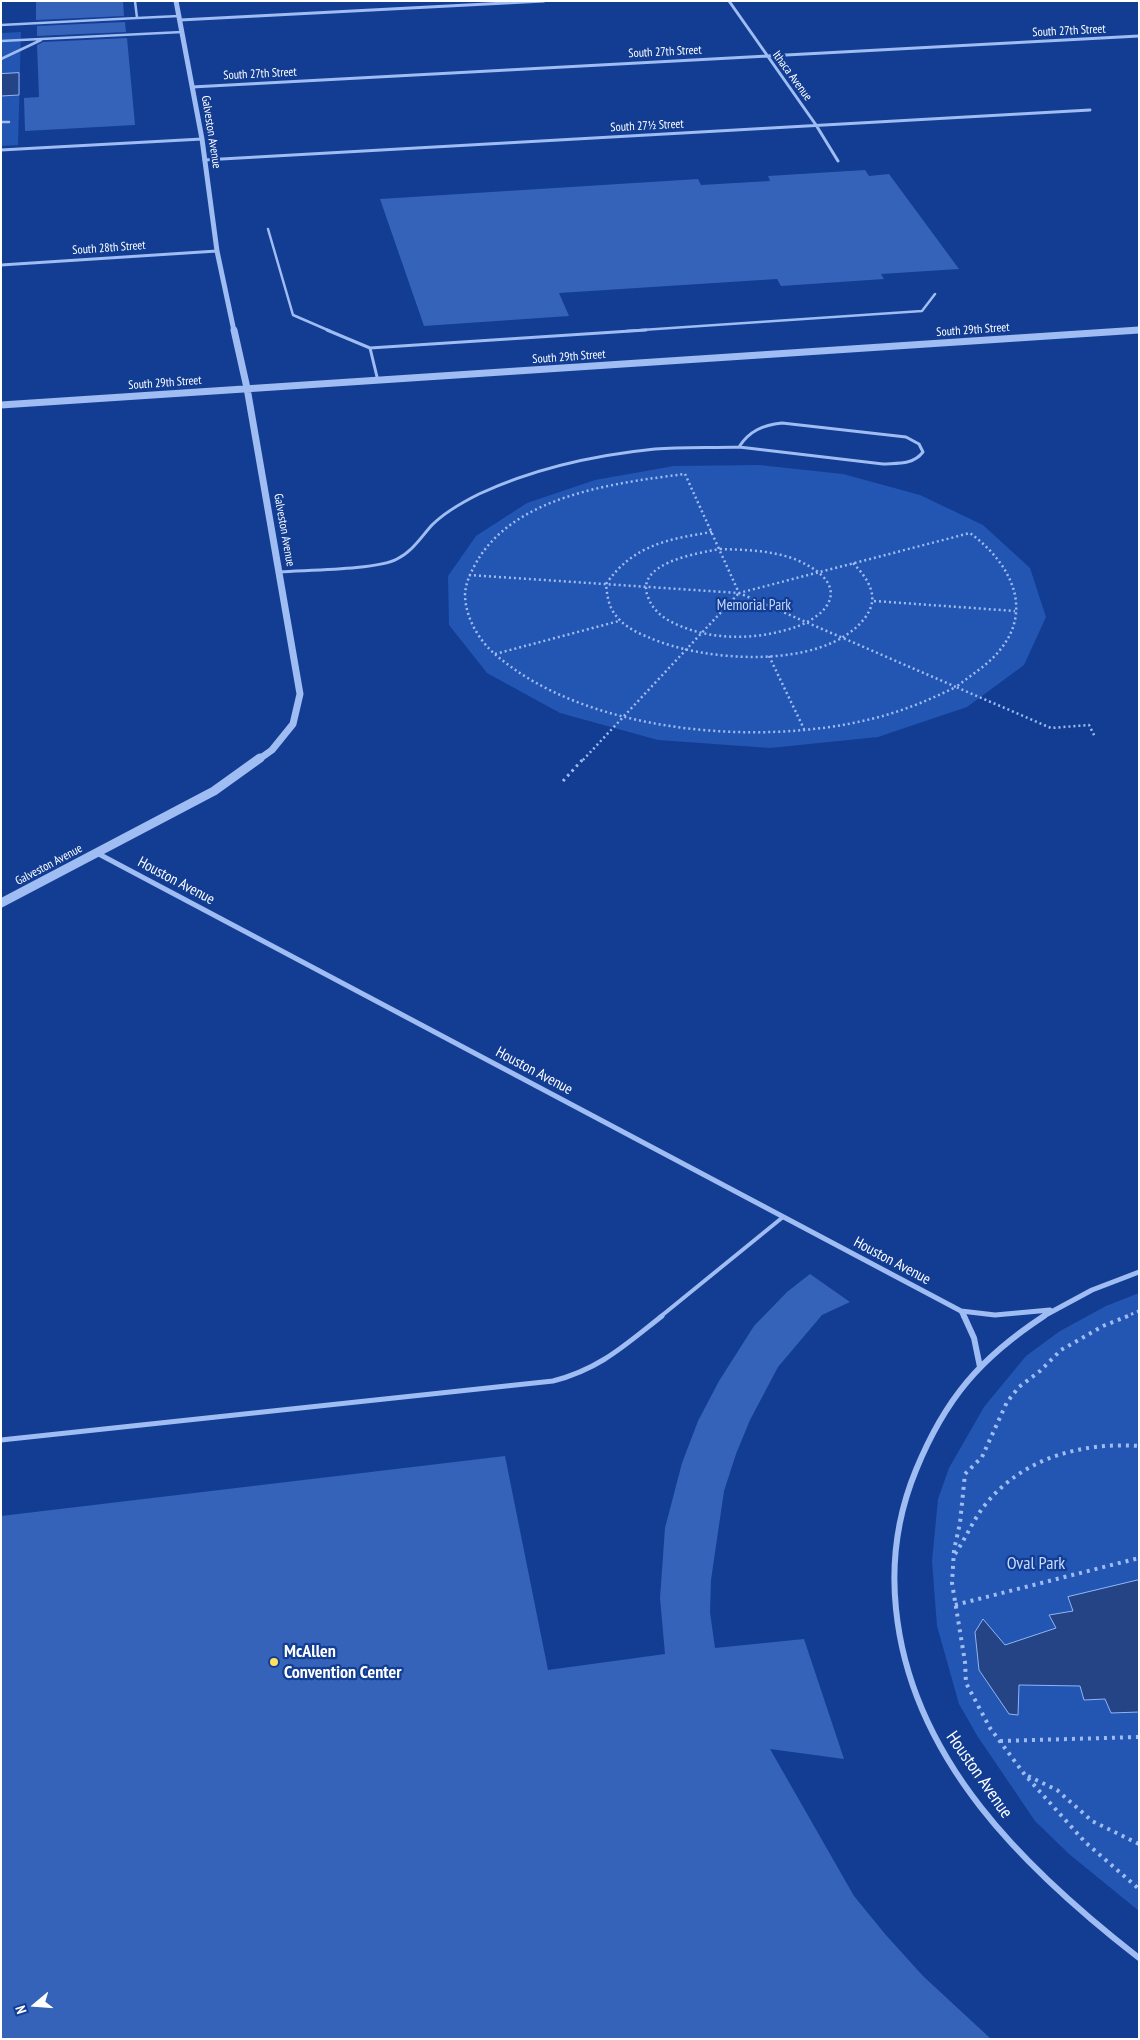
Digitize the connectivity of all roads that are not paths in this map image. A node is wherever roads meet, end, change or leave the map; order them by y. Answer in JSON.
{"nodes":[{"id":1,"x":135,"y":1,"type":"edge"},
{"id":2,"x":176,"y":1,"type":"edge"},
{"id":3,"x":544,"y":1,"type":"edge"},
{"id":4,"x":729,"y":1,"type":"edge"},
{"id":5,"x":137,"y":18,"type":"junction"},
{"id":6,"x":179,"y":18,"type":"junction"},
{"id":7,"x":1,"y":25,"type":"edge"},
{"id":8,"x":182,"y":32,"type":"junction"},
{"id":9,"x":1139,"y":36,"type":"edge"},
{"id":10,"x":43,"y":39,"type":"junction"},
{"id":11,"x":1,"y":41,"type":"edge"},
{"id":12,"x":766,"y":55,"type":"junction"},
{"id":13,"x":1,"y":59,"type":"edge"},
{"id":14,"x":192,"y":87,"type":"junction"},
{"id":15,"x":1090,"y":110,"type":"dead end"},
{"id":16,"x":1,"y":122,"type":"edge"},
{"id":17,"x":9,"y":122,"type":"dead end"},
{"id":18,"x":816,"y":126,"type":"junction"},
{"id":19,"x":202,"y":139,"type":"junction"},
{"id":20,"x":1,"y":150,"type":"edge"},
{"id":21,"x":204,"y":160,"type":"junction"},
{"id":22,"x":838,"y":162,"type":"dead end"},
{"id":23,"x":268,"y":229,"type":"dead end"},
{"id":24,"x":217,"y":251,"type":"junction"},
{"id":25,"x":1,"y":265,"type":"edge"},
{"id":26,"x":935,"y":294,"type":"dead end"},
{"id":27,"x":1139,"y":330,"type":"edge"},
{"id":28,"x":370,"y":348,"type":"junction"},
{"id":29,"x":378,"y":381,"type":"junction"},
{"id":30,"x":247,"y":388,"type":"junction"},
{"id":31,"x":1,"y":405,"type":"edge"},
{"id":32,"x":739,"y":447,"type":"junction"},
{"id":33,"x":280,"y":572,"type":"junction"},
{"id":34,"x":96,"y":852,"type":"junction"},
{"id":35,"x":1,"y":903,"type":"edge"},
{"id":36,"x":783,"y":1217,"type":"junction"},
{"id":37,"x":1139,"y":1272,"type":"edge"},
{"id":38,"x":1053,"y":1309,"type":"junction"},
{"id":39,"x":960,"y":1311,"type":"junction"},
{"id":40,"x":980,"y":1367,"type":"junction"},
{"id":41,"x":1,"y":1440,"type":"edge"},
{"id":42,"x":1139,"y":1958,"type":"edge"}],
"edges":[{"from":1,"to":5,"type":"lane"},
{"from":2,"to":6,"type":"street","name":"Galveston Avenue"},
{"from":3,"to":6,"type":"street"},
{"from":4,"to":12,"type":"street","name":"Ithaca Avenue"},
{"from":5,"to":6,"type":"lane"},
{"from":5,"to":7,"type":"lane"},
{"from":6,"to":8,"type":"street","name":"Galveston Avenue"},
{"from":8,"to":10,"type":"lane"},
{"from":8,"to":14,"type":"street","name":"Galveston Avenue"},
{"from":9,"to":12,"type":"street","name":"South 27th Street"},
{"from":10,"to":11,"type":"lane"},
{"from":10,"to":13,"type":"lane"},
{"from":12,"to":14,"type":"street","name":"South 27th Street"},
{"from":12,"to":18,"type":"street","name":"Ithaca Avenue"},
{"from":14,"to":19,"type":"street","name":"Galveston Avenue"},
{"from":15,"to":18,"type":"street","name":"South 27½ Street"},
{"from":16,"to":17,"type":"lane"},
{"from":18,"to":21,"type":"street","name":"South 27½ Street"},
{"from":18,"to":22,"type":"street","name":"Ithaca Avenue"},
{"from":19,"to":20,"type":"street"},
{"from":19,"to":21,"type":"street","name":"Galveston Avenue"},
{"from":21,"to":24,"type":"street","name":"Galveston Avenue"},
{"from":23,"to":28,"type":"lane"},
{"from":24,"to":25,"type":"street","name":"South 28th Street"},
{"from":24,"to":30,"type":"street","name":"Galveston Avenue"},
{"from":26,"to":28,"type":"lane"},
{"from":27,"to":29,"type":"street","name":"South 29th Street"},
{"from":28,"to":29,"type":"lane"},
{"from":29,"to":30,"type":"street","name":"South 29th Street"},
{"from":30,"to":31,"type":"street","name":"South 29th Street"},
{"from":30,"to":33,"type":"street","name":"Galveston Avenue"},
{"from":32,"to":32,"type":"lane"},
{"from":32,"to":33,"type":"lane"},
{"from":33,"to":34,"type":"street","name":"Galveston Avenue"},
{"from":34,"to":35,"type":"street","name":"Galveston Avenue"},
{"from":34,"to":36,"type":"street","name":"Houston Avenue"},
{"from":36,"to":39,"type":"street","name":"Houston Avenue"},
{"from":36,"to":41,"type":"lane"},
{"from":37,"to":38,"type":"street","name":"Houston Avenue"},
{"from":38,"to":39,"type":"street","name":"Houston Avenue"},
{"from":38,"to":40,"type":"street","name":"Houston Avenue"},
{"from":39,"to":40,"type":"street"},
{"from":40,"to":42,"type":"street","name":"Houston Avenue"}]}
